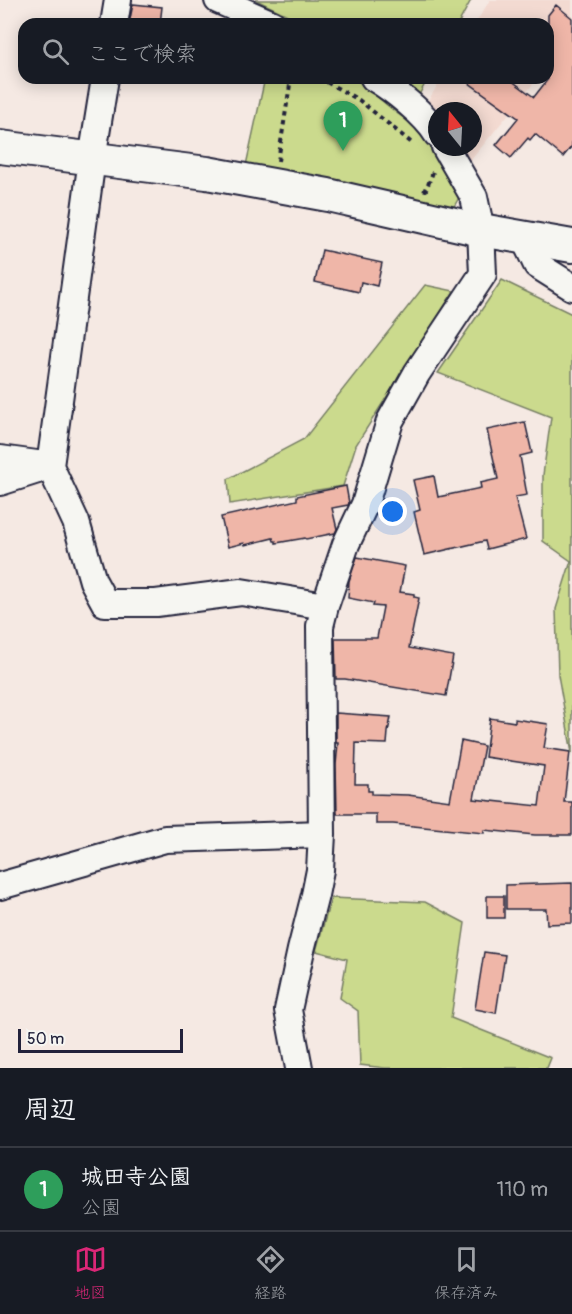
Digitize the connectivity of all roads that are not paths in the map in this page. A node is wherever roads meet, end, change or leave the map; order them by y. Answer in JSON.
{"nodes":[{"id":1,"x":118,"y":0,"type":"edge"},
{"id":2,"x":218,"y":0,"type":"edge"},
{"id":3,"x":115,"y":18,"type":"edge"},
{"id":4,"x":258,"y":18,"type":"edge"},
{"id":5,"x":104,"y":84,"type":"edge"},
{"id":6,"x":384,"y":84,"type":"edge"},
{"id":7,"x":428,"y":123,"type":"edge"},
{"id":8,"x":0,"y":147,"type":"edge"},
{"id":9,"x":441,"y":156,"type":"edge"},
{"id":10,"x":92,"y":159,"type":"junction"},
{"id":11,"x":480,"y":230,"type":"junction"},
{"id":12,"x":524,"y":238,"type":"junction"},
{"id":13,"x":572,"y":246,"type":"edge"},
{"id":14,"x":572,"y":287,"type":"edge"},
{"id":15,"x":0,"y":459,"type":"edge"},
{"id":16,"x":50,"y":466,"type":"junction"},
{"id":17,"x":0,"y":482,"type":"edge"},
{"id":18,"x":325,"y":606,"type":"junction"},
{"id":19,"x":322,"y":834,"type":"junction"},
{"id":20,"x":0,"y":886,"type":"edge"},
{"id":21,"x":299,"y":1068,"type":"edge"}],
"edges":[{"from":1,"to":3,"type":"street"},
{"from":2,"to":4,"type":"street"},
{"from":5,"to":10,"type":"street"},
{"from":6,"to":7,"type":"street"},
{"from":8,"to":10,"type":"street"},
{"from":9,"to":11,"type":"street"},
{"from":10,"to":11,"type":"street"},
{"from":10,"to":16,"type":"street"},
{"from":11,"to":12,"type":"street"},
{"from":11,"to":18,"type":"street"},
{"from":12,"to":13,"type":"street"},
{"from":12,"to":14,"type":"street"},
{"from":15,"to":16,"type":"street"},
{"from":16,"to":17,"type":"street"},
{"from":16,"to":18,"type":"street"},
{"from":18,"to":19,"type":"street"},
{"from":19,"to":20,"type":"street"},
{"from":19,"to":21,"type":"street"}]}
